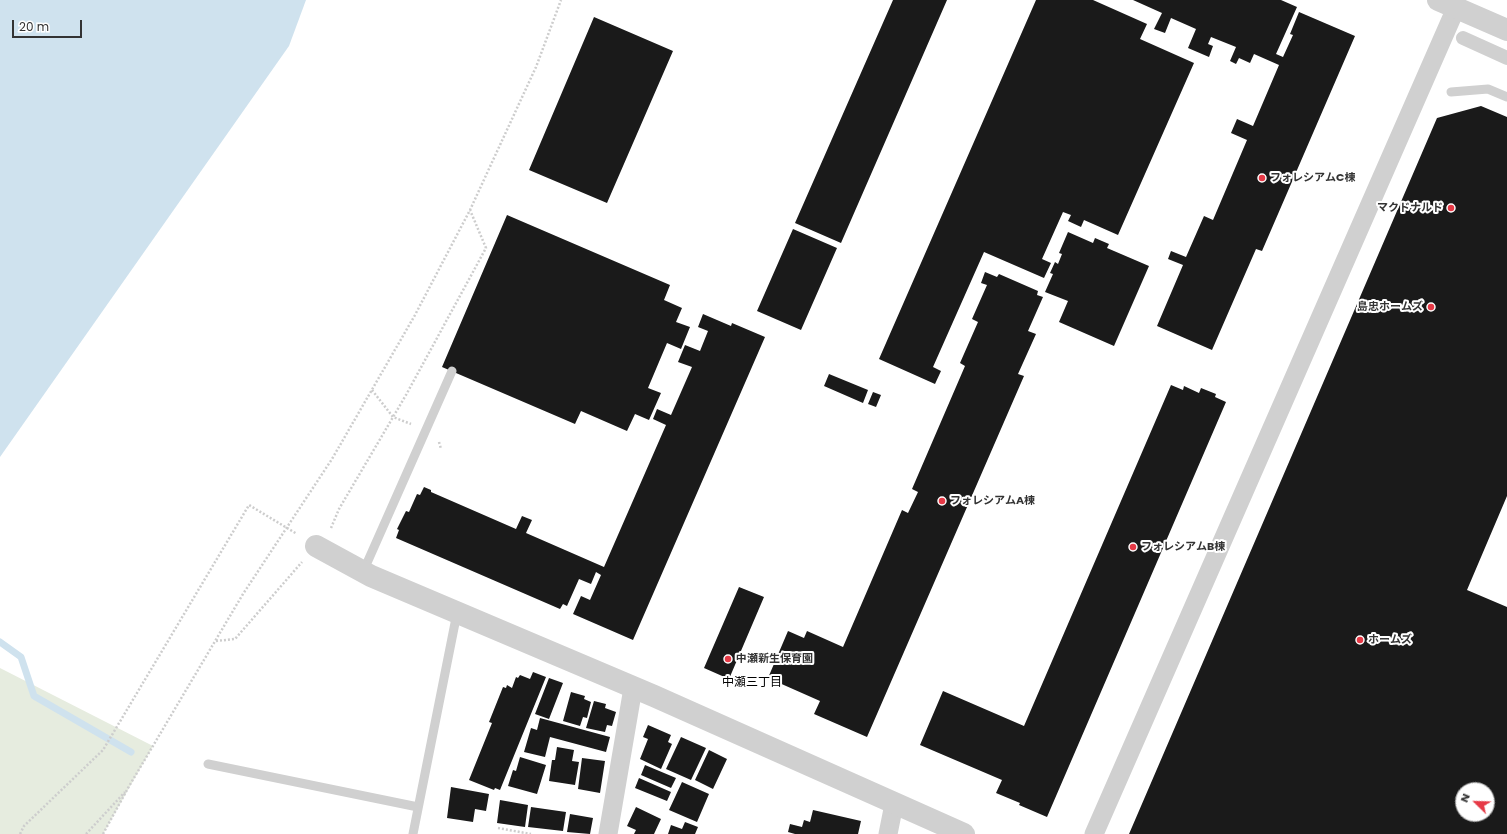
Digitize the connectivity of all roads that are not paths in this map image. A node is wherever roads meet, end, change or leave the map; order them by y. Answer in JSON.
{"nodes":[{"id":1,"x":1447,"y":4,"type":"edge"},
{"id":2,"x":1507,"y":30,"type":"edge"},
{"id":3,"x":1463,"y":38,"type":"dead end"},
{"id":4,"x":1507,"y":58,"type":"edge"},
{"id":5,"x":1451,"y":92,"type":"dead end"},
{"id":6,"x":1507,"y":97,"type":"edge"},
{"id":7,"x":452,"y":371,"type":"dead end"},
{"id":8,"x":316,"y":546,"type":"road end"},
{"id":9,"x":363,"y":572,"type":"junction"},
{"id":10,"x":457,"y":613,"type":"junction"},
{"id":11,"x":633,"y":688,"type":"junction"},
{"id":12,"x":208,"y":764,"type":"dead end"},
{"id":13,"x":894,"y":804,"type":"junction"},
{"id":14,"x":418,"y":807,"type":"junction"},
{"id":15,"x":413,"y":834,"type":"edge"},
{"id":16,"x":608,"y":834,"type":"edge"},
{"id":17,"x":888,"y":834,"type":"edge"},
{"id":18,"x":964,"y":834,"type":"edge"},
{"id":19,"x":1094,"y":834,"type":"edge"}],
"edges":[{"from":1,"to":2,"type":"street"},
{"from":1,"to":19,"type":"street"},
{"from":3,"to":4,"type":"street"},
{"from":5,"to":6,"type":"lane"},
{"from":7,"to":9,"type":"lane"},
{"from":8,"to":9,"type":"street"},
{"from":9,"to":10,"type":"street"},
{"from":10,"to":11,"type":"street"},
{"from":10,"to":14,"type":"lane"},
{"from":11,"to":13,"type":"street"},
{"from":11,"to":16,"type":"street"},
{"from":12,"to":14,"type":"lane"},
{"from":13,"to":17,"type":"street"},
{"from":13,"to":18,"type":"street"},
{"from":14,"to":15,"type":"lane"}]}
